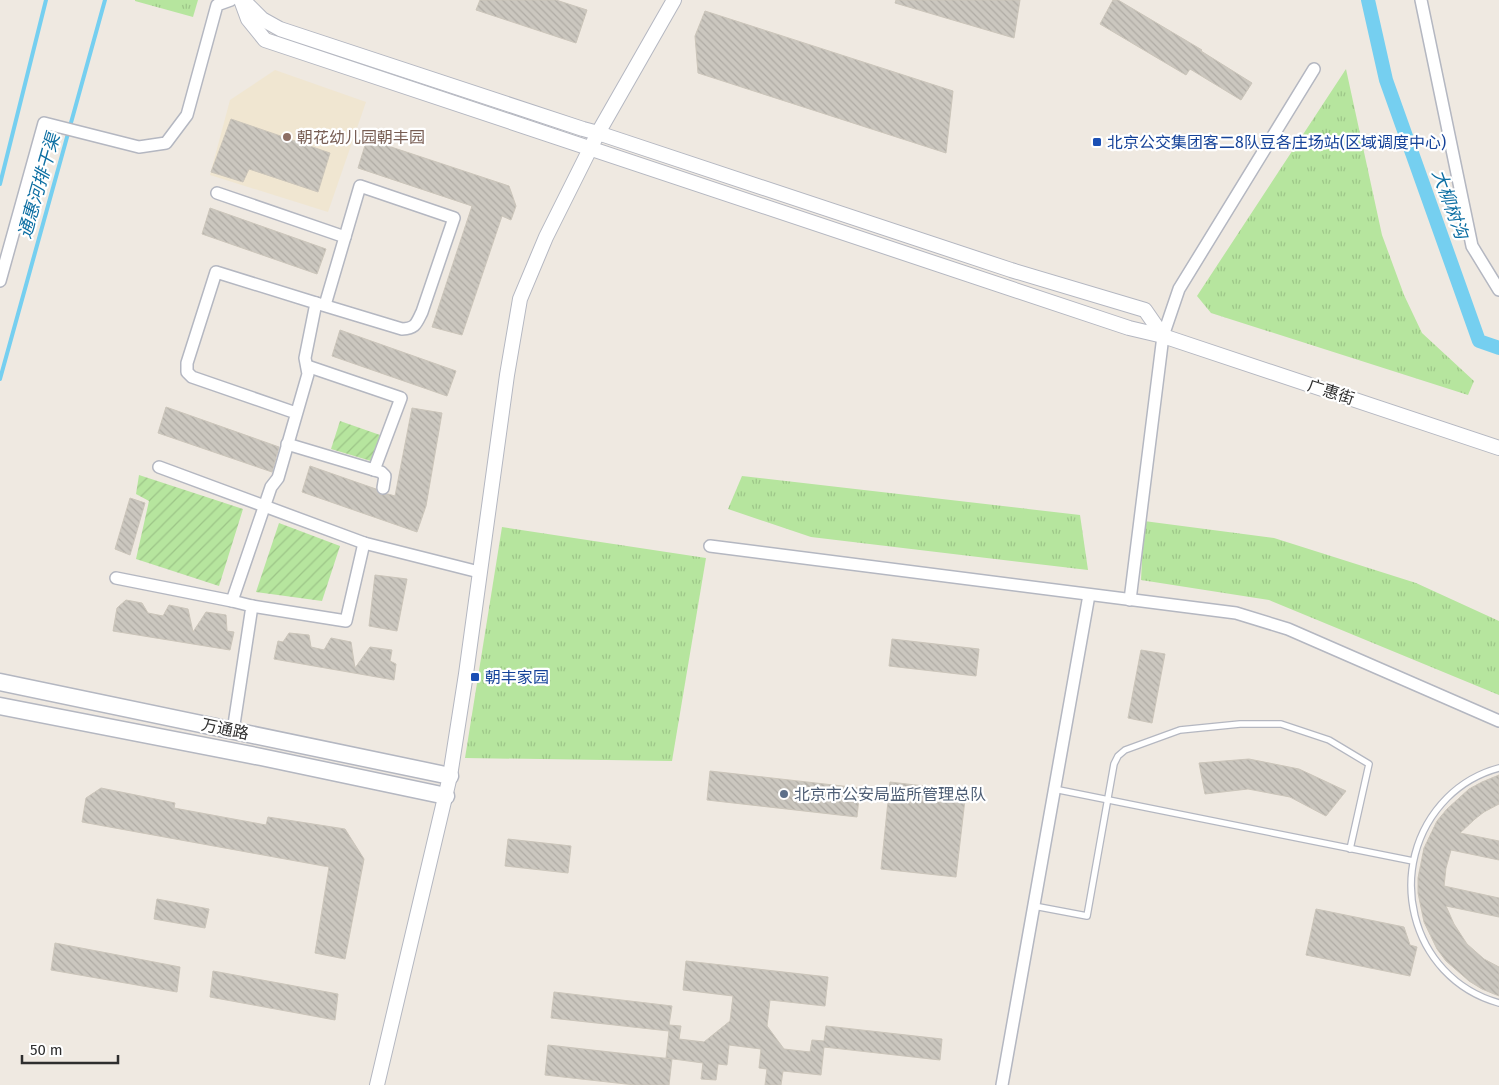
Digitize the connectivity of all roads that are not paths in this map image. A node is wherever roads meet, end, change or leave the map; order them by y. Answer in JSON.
{"nodes":[{"id":1,"x":231,"y":0,"type":"edge"},
{"id":2,"x":242,"y":0,"type":"edge"},
{"id":3,"x":674,"y":0,"type":"edge"},
{"id":4,"x":1421,"y":0,"type":"edge"},
{"id":5,"x":1314,"y":70,"type":"dead end"},
{"id":6,"x":598,"y":133,"type":"junction"},
{"id":7,"x":591,"y":148,"type":"junction"},
{"id":8,"x":217,"y":193,"type":"dead end"},
{"id":9,"x":345,"y":237,"type":"junction"},
{"id":10,"x":0,"y":281,"type":"edge"},
{"id":11,"x":1499,"y":290,"type":"edge"},
{"id":12,"x":320,"y":304,"type":"junction"},
{"id":13,"x":1163,"y":336,"type":"junction"},
{"id":14,"x":307,"y":366,"type":"junction"},
{"id":15,"x":296,"y":413,"type":"junction"},
{"id":16,"x":287,"y":444,"type":"junction"},
{"id":17,"x":1499,"y":448,"type":"edge"},
{"id":18,"x":159,"y":467,"type":"dead end"},
{"id":19,"x":374,"y":470,"type":"junction"},
{"id":20,"x":383,"y":488,"type":"dead end"},
{"id":21,"x":265,"y":506,"type":"junction"},
{"id":22,"x":364,"y":542,"type":"junction"},
{"id":23,"x":710,"y":546,"type":"dead end"},
{"id":24,"x":479,"y":572,"type":"junction"},
{"id":25,"x":116,"y":578,"type":"dead end"},
{"id":26,"x":1089,"y":595,"type":"junction"},
{"id":27,"x":1130,"y":600,"type":"junction"},
{"id":28,"x":232,"y":601,"type":"junction"},
{"id":29,"x":252,"y":606,"type":"junction"},
{"id":30,"x":0,"y":682,"type":"edge"},
{"id":31,"x":0,"y":706,"type":"edge"},
{"id":32,"x":1499,"y":721,"type":"edge"},
{"id":33,"x":233,"y":731,"type":"junction"},
{"id":34,"x":1499,"y":768,"type":"edge"},
{"id":35,"x":450,"y":776,"type":"junction"},
{"id":36,"x":1054,"y":789,"type":"junction"},
{"id":37,"x":446,"y":796,"type":"junction"},
{"id":38,"x":1106,"y":800,"type":"junction"},
{"id":39,"x":1350,"y":849,"type":"junction"},
{"id":40,"x":1413,"y":861,"type":"junction"},
{"id":41,"x":1034,"y":906,"type":"junction"},
{"id":42,"x":1499,"y":1003,"type":"edge"},
{"id":43,"x":377,"y":1085,"type":"edge"},
{"id":44,"x":1002,"y":1085,"type":"edge"}],
"edges":[{"from":1,"to":10,"type":"street"},
{"from":2,"to":6,"type":"street"},
{"from":2,"to":7,"type":"street","name":"广惠街"},
{"from":3,"to":6,"type":"street"},
{"from":4,"to":11,"type":"street"},
{"from":5,"to":13,"type":"street"},
{"from":6,"to":7,"type":"street"},
{"from":6,"to":13,"type":"street"},
{"from":7,"to":13,"type":"street","name":"广惠街"},
{"from":7,"to":24,"type":"street"},
{"from":8,"to":9,"type":"street"},
{"from":9,"to":12,"type":"street"},
{"from":9,"to":12,"type":"street"},
{"from":12,"to":14,"type":"street"},
{"from":12,"to":15,"type":"street"},
{"from":13,"to":17,"type":"street","name":"广惠街"},
{"from":13,"to":27,"type":"street"},
{"from":14,"to":15,"type":"street"},
{"from":14,"to":19,"type":"street"},
{"from":15,"to":16,"type":"street"},
{"from":16,"to":19,"type":"street"},
{"from":16,"to":21,"type":"street"},
{"from":18,"to":21,"type":"street"},
{"from":19,"to":20,"type":"street"},
{"from":21,"to":22,"type":"street"},
{"from":21,"to":28,"type":"street"},
{"from":22,"to":24,"type":"street"},
{"from":22,"to":29,"type":"street"},
{"from":23,"to":26,"type":"street"},
{"from":24,"to":35,"type":"street"},
{"from":25,"to":28,"type":"street"},
{"from":26,"to":27,"type":"street"},
{"from":26,"to":36,"type":"street"},
{"from":27,"to":32,"type":"street"},
{"from":28,"to":29,"type":"street"},
{"from":29,"to":33,"type":"street"},
{"from":30,"to":33,"type":"main road","name":"万通路"},
{"from":31,"to":37,"type":"main road","name":"万通路"},
{"from":33,"to":35,"type":"main road","name":"万通路"},
{"from":34,"to":40,"type":"lane"},
{"from":35,"to":37,"type":"street"},
{"from":36,"to":38,"type":"lane"},
{"from":36,"to":41,"type":"street"},
{"from":37,"to":43,"type":"street"},
{"from":38,"to":39,"type":"lane"},
{"from":38,"to":39,"type":"lane"},
{"from":38,"to":41,"type":"lane"},
{"from":39,"to":40,"type":"lane"},
{"from":40,"to":42,"type":"lane"},
{"from":41,"to":44,"type":"street"}]}
